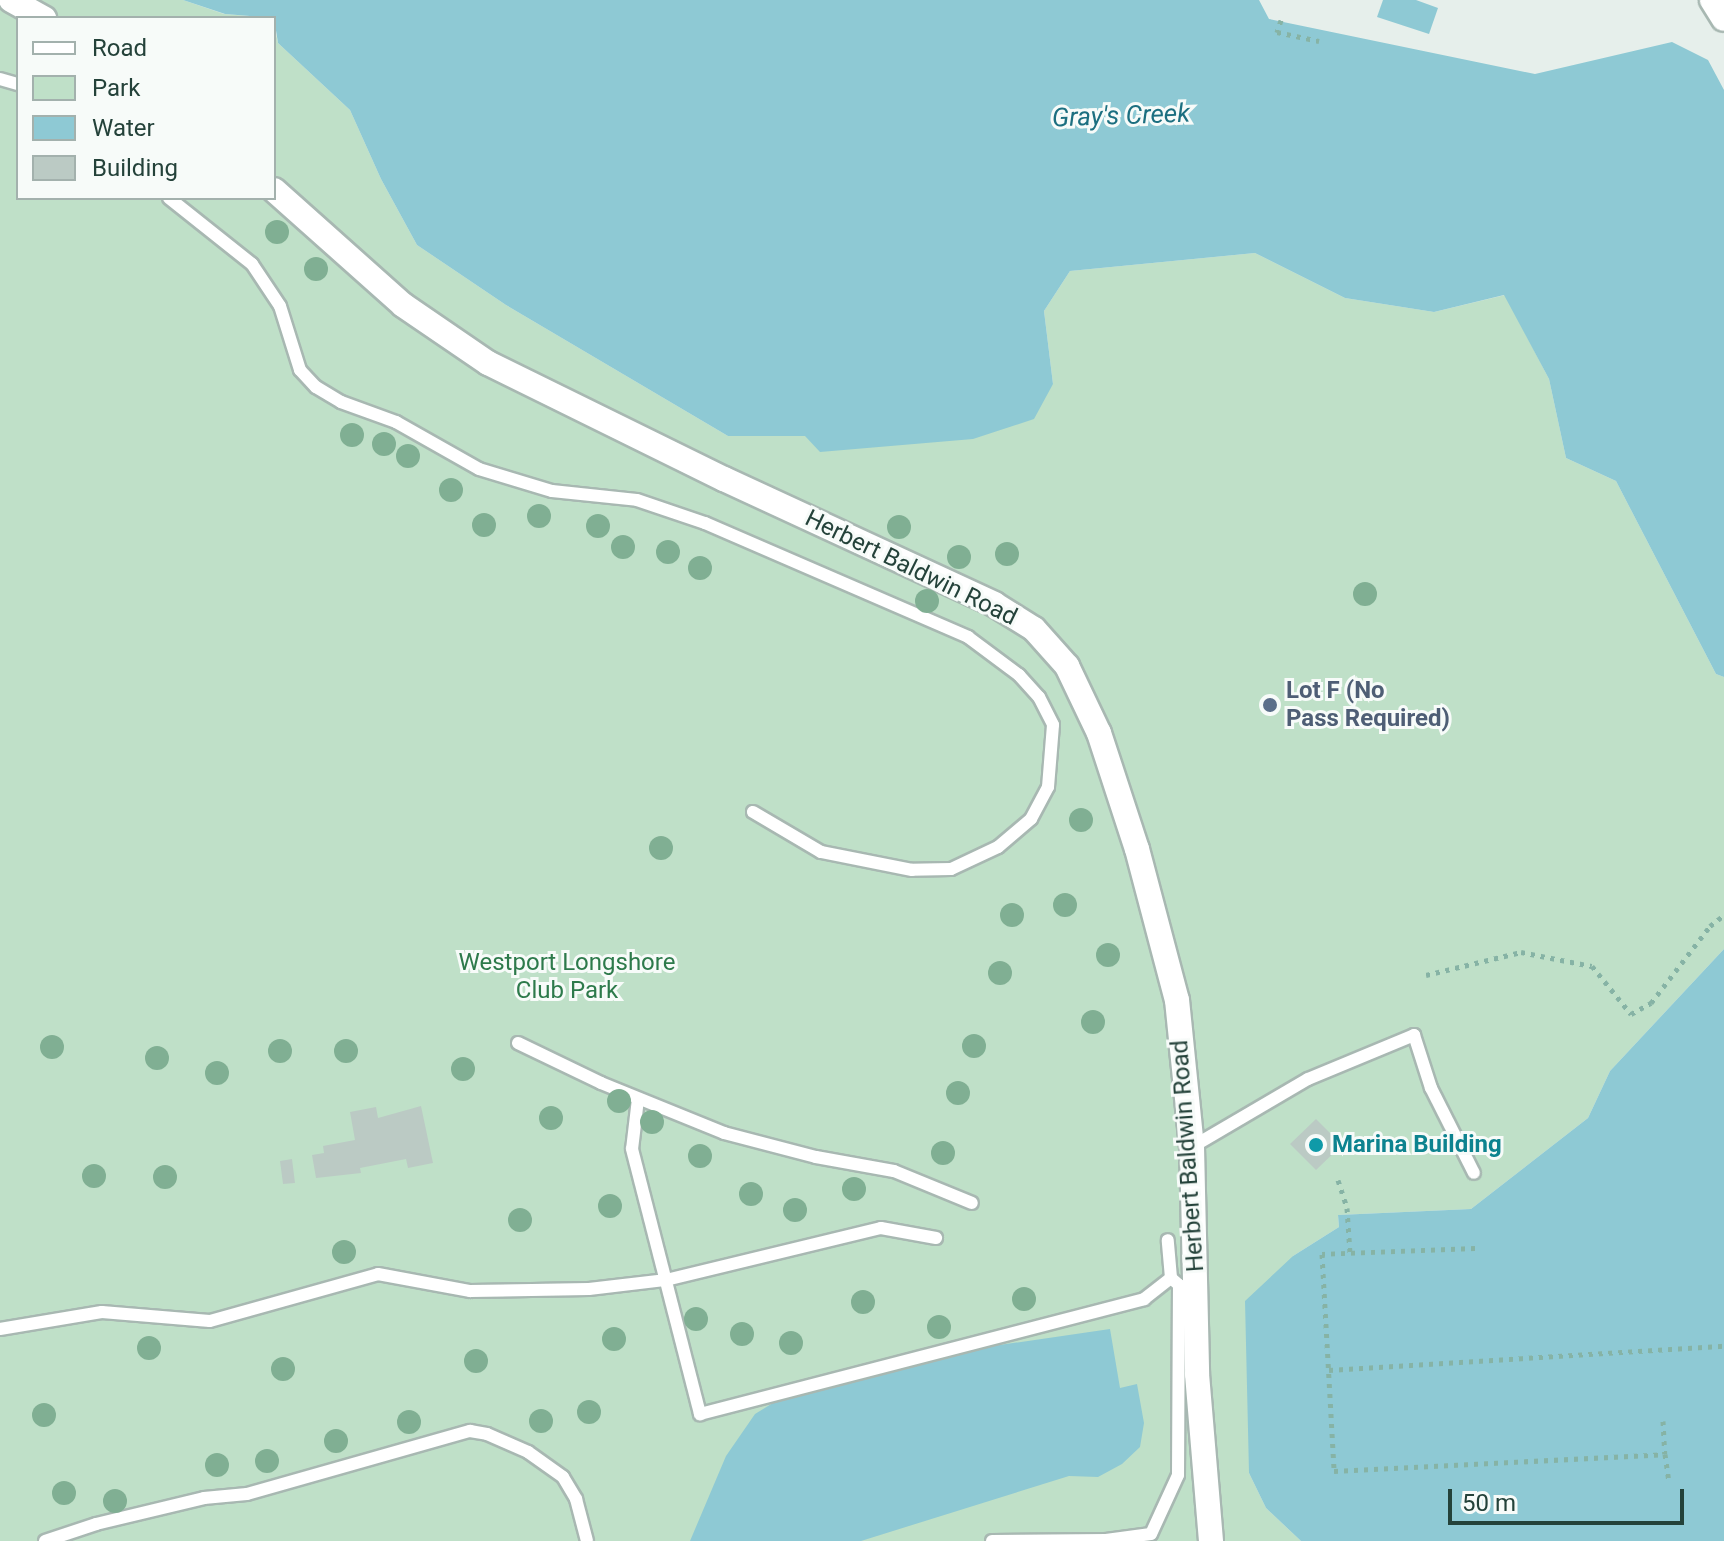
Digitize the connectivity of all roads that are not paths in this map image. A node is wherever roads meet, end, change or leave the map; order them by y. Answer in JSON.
{"nodes":[{"id":1,"x":11,"y":0,"type":"edge"},
{"id":2,"x":1712,"y":0,"type":"edge"},
{"id":3,"x":40,"y":16,"type":"edge"},
{"id":4,"x":1724,"y":19,"type":"edge"},
{"id":5,"x":276,"y":192,"type":"edge"},
{"id":6,"x":172,"y":200,"type":"edge"},
{"id":7,"x":753,"y":812,"type":"dead end"},
{"id":8,"x":518,"y":1043,"type":"dead end"},
{"id":9,"x":638,"y":1099,"type":"junction"},
{"id":10,"x":1192,"y":1147,"type":"junction"},
{"id":11,"x":1474,"y":1173,"type":"dead end"},
{"id":12,"x":972,"y":1203,"type":"dead end"},
{"id":13,"x":936,"y":1238,"type":"dead end"},
{"id":14,"x":1168,"y":1240,"type":"dead end"},
{"id":15,"x":1171,"y":1278,"type":"junction"},
{"id":16,"x":666,"y":1280,"type":"junction"},
{"id":17,"x":0,"y":1329,"type":"edge"},
{"id":18,"x":45,"y":1541,"type":"edge"},
{"id":19,"x":587,"y":1541,"type":"edge"},
{"id":20,"x":992,"y":1541,"type":"edge"},
{"id":21,"x":1211,"y":1541,"type":"edge"}],
"edges":[{"from":1,"to":3,"type":"street"},
{"from":2,"to":4,"type":"street"},
{"from":5,"to":10,"type":"street","name":"Herbert Baldwin Road"},
{"from":6,"to":7,"type":"lane"},
{"from":8,"to":9,"type":"lane"},
{"from":9,"to":12,"type":"lane"},
{"from":9,"to":16,"type":"lane"},
{"from":10,"to":11,"type":"lane"},
{"from":10,"to":21,"type":"street","name":"Herbert Baldwin Road"},
{"from":13,"to":16,"type":"lane"},
{"from":14,"to":15,"type":"lane"},
{"from":15,"to":16,"type":"lane"},
{"from":15,"to":20,"type":"lane"},
{"from":16,"to":17,"type":"lane"},
{"from":18,"to":19,"type":"lane"}]}
